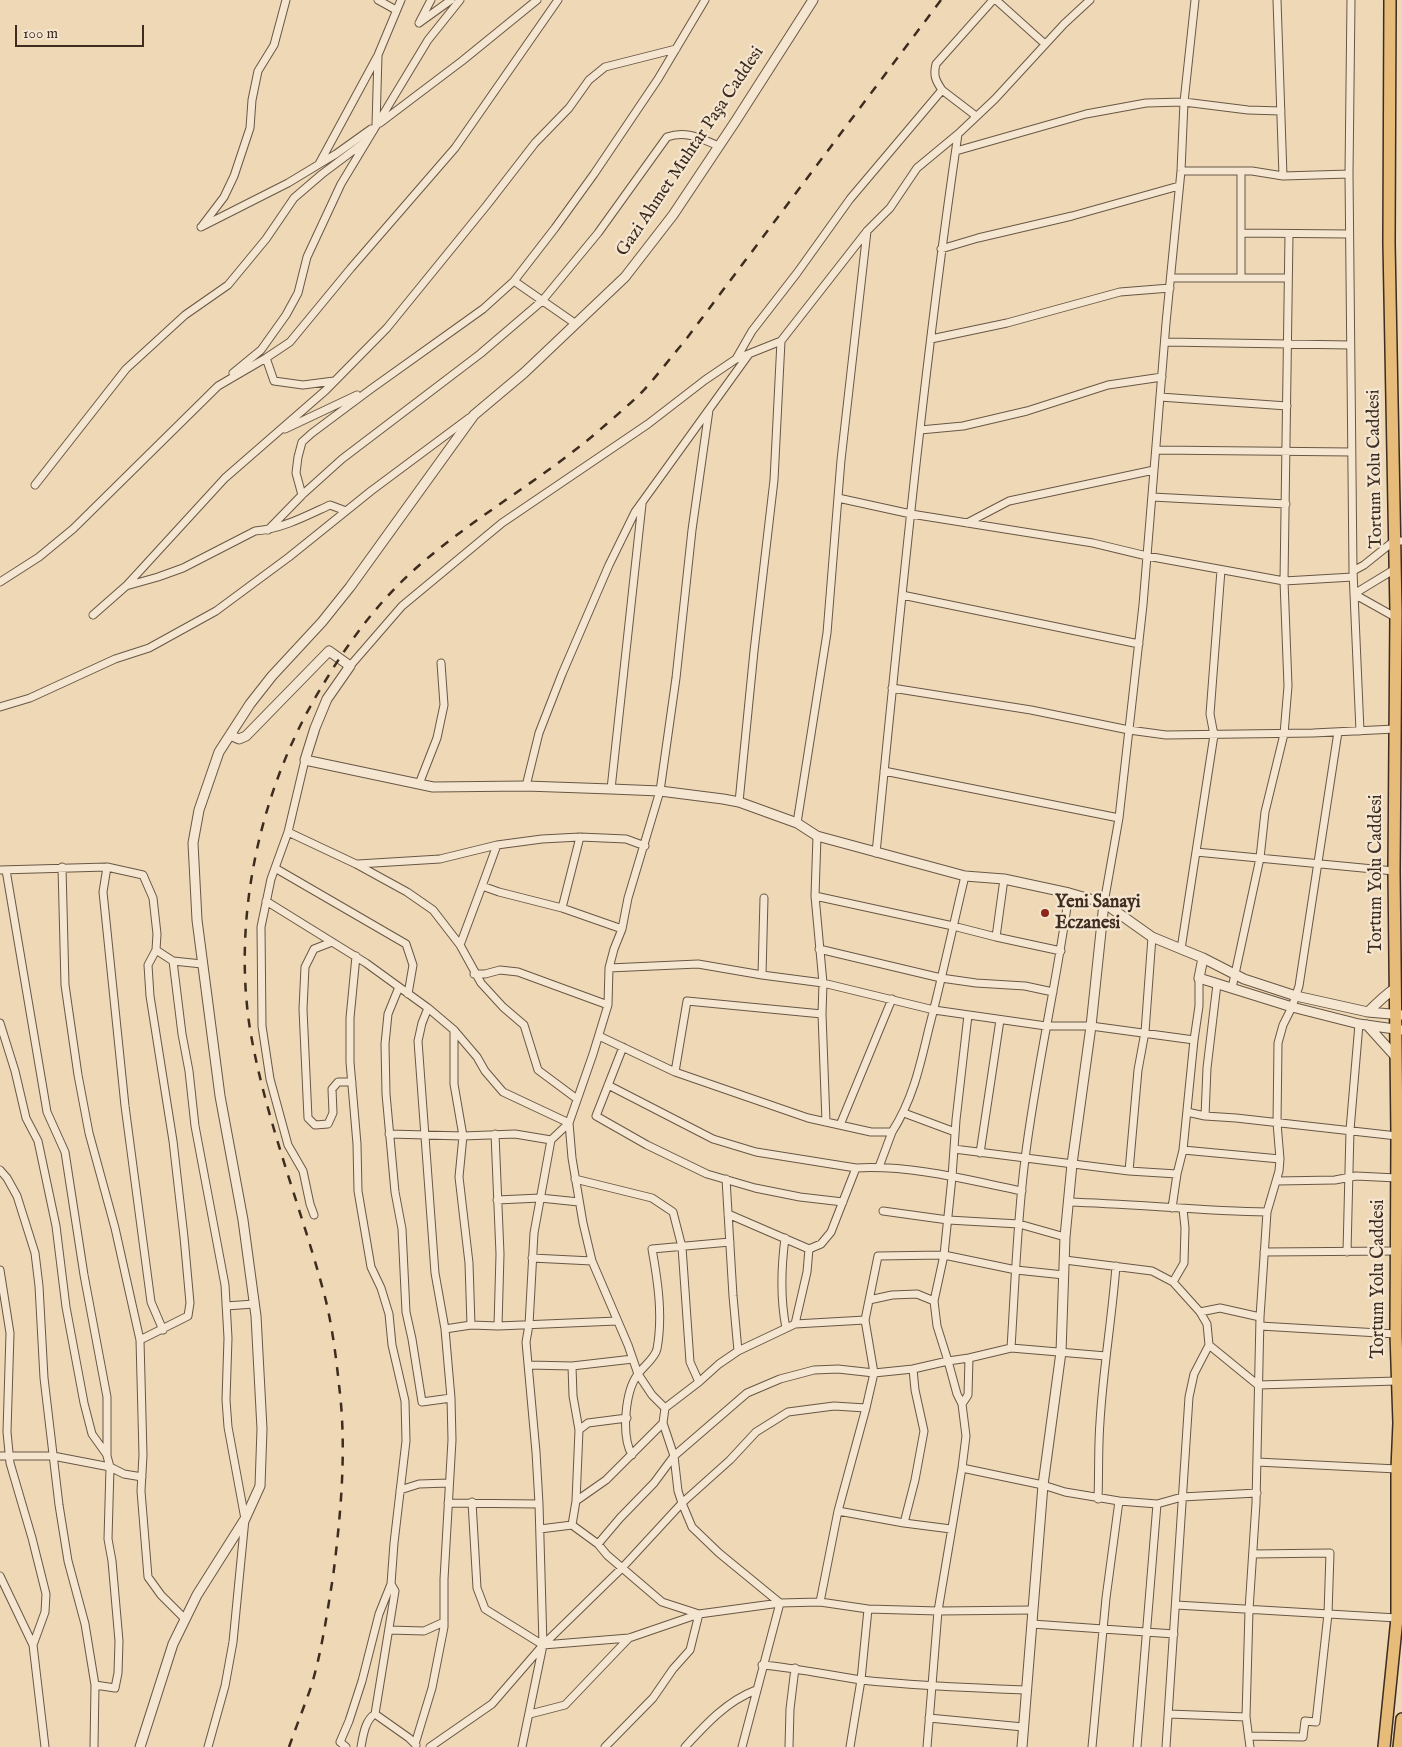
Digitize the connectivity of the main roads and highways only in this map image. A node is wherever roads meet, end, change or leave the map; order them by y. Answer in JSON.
{"nodes":[{"id":1,"x":1390,"y":0,"type":"edge"},
{"id":2,"x":1398,"y":541,"type":"edge"},
{"id":3,"x":1399,"y":1016,"type":"edge"},
{"id":4,"x":1398,"y":1029,"type":"edge"},
{"id":5,"x":1402,"y":1719,"type":"edge"},
{"id":6,"x":1384,"y":1747,"type":"edge"},
{"id":7,"x":1399,"y":1747,"type":"edge"}],
"edges":[{"from":1,"to":2,"type":"highway","name":"Tortum Yolu Caddesi"},
{"from":2,"to":3,"type":"highway","name":"Tortum Yolu Caddesi"},
{"from":3,"to":4,"type":"highway","name":"Tortum Yolu Caddesi"},
{"from":4,"to":6,"type":"highway","name":"Tortum Yolu Caddesi"},
{"from":5,"to":7,"type":"highway"}]}
